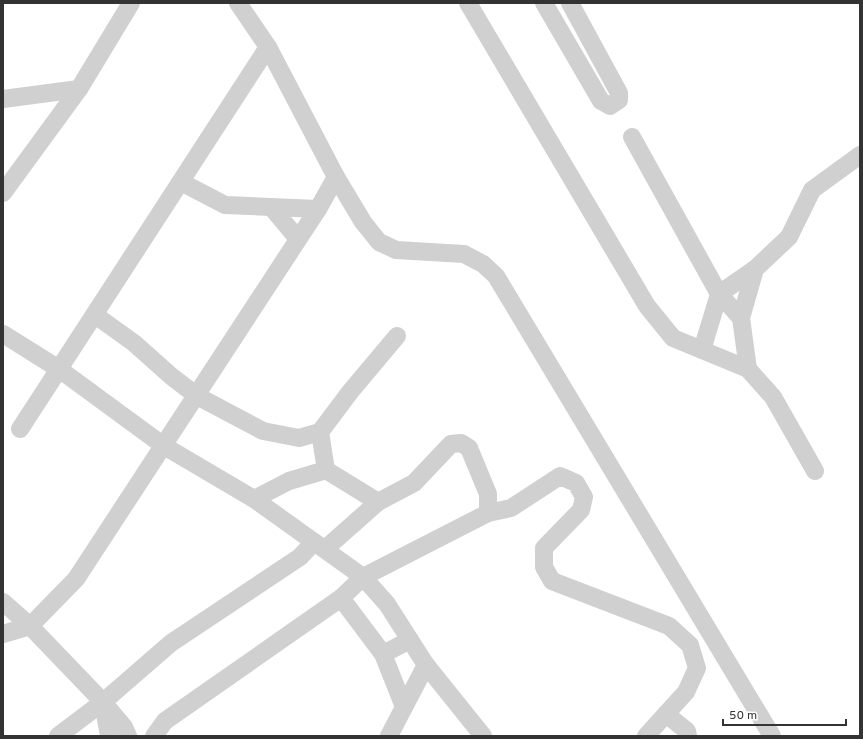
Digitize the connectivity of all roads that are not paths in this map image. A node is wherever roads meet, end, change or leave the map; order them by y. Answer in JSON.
{"nodes":[{"id":1,"x":132,"y":3,"type":"edge"},
{"id":2,"x":238,"y":3,"type":"edge"},
{"id":3,"x":468,"y":3,"type":"edge"},
{"id":4,"x":544,"y":3,"type":"edge"},
{"id":5,"x":570,"y":3,"type":"edge"},
{"id":6,"x":268,"y":47,"type":"junction"},
{"id":7,"x":79,"y":90,"type":"junction"},
{"id":8,"x":3,"y":99,"type":"edge"},
{"id":9,"x":632,"y":137,"type":"dead end"},
{"id":10,"x":860,"y":155,"type":"edge"},
{"id":11,"x":336,"y":177,"type":"junction"},
{"id":12,"x":180,"y":182,"type":"junction"},
{"id":13,"x":3,"y":193,"type":"edge"},
{"id":14,"x":272,"y":208,"type":"junction"},
{"id":15,"x":318,"y":210,"type":"junction"},
{"id":16,"x":298,"y":239,"type":"junction"},
{"id":17,"x":755,"y":269,"type":"junction"},
{"id":18,"x":719,"y":294,"type":"junction"},
{"id":19,"x":95,"y":315,"type":"junction"},
{"id":20,"x":741,"y":318,"type":"junction"},
{"id":21,"x":3,"y":334,"type":"edge"},
{"id":22,"x":397,"y":336,"type":"dead end"},
{"id":23,"x":702,"y":350,"type":"junction"},
{"id":24,"x":59,"y":369,"type":"junction"},
{"id":25,"x":748,"y":369,"type":"junction"},
{"id":26,"x":197,"y":396,"type":"junction"},
{"id":27,"x":20,"y":430,"type":"dead end"},
{"id":28,"x":320,"y":432,"type":"junction"},
{"id":29,"x":164,"y":446,"type":"junction"},
{"id":30,"x":326,"y":470,"type":"junction"},
{"id":31,"x":815,"y":471,"type":"dead end"},
{"id":32,"x":254,"y":499,"type":"junction"},
{"id":33,"x":378,"y":502,"type":"junction"},
{"id":34,"x":488,"y":513,"type":"junction"},
{"id":35,"x":319,"y":546,"type":"junction"},
{"id":36,"x":363,"y":577,"type":"junction"},
{"id":37,"x":341,"y":598,"type":"junction"},
{"id":38,"x":3,"y":602,"type":"edge"},
{"id":39,"x":30,"y":626,"type":"junction"},
{"id":40,"x":3,"y":634,"type":"edge"},
{"id":41,"x":410,"y":640,"type":"junction"},
{"id":42,"x":383,"y":654,"type":"junction"},
{"id":43,"x":426,"y":665,"type":"junction"},
{"id":44,"x":103,"y":702,"type":"junction"},
{"id":45,"x":404,"y":707,"type":"junction"},
{"id":46,"x":666,"y":714,"type":"junction"},
{"id":47,"x":58,"y":736,"type":"edge"},
{"id":48,"x":108,"y":736,"type":"edge"},
{"id":49,"x":128,"y":736,"type":"edge"},
{"id":50,"x":154,"y":736,"type":"edge"},
{"id":51,"x":389,"y":736,"type":"edge"},
{"id":52,"x":483,"y":736,"type":"edge"},
{"id":53,"x":646,"y":736,"type":"edge"},
{"id":54,"x":688,"y":736,"type":"edge"},
{"id":55,"x":772,"y":736,"type":"edge"}],
"edges":[{"from":1,"to":7,"type":"street"},
{"from":2,"to":6,"type":"street"},
{"from":3,"to":23,"type":"street"},
{"from":4,"to":5,"type":"street"},
{"from":6,"to":11,"type":"street"},
{"from":6,"to":12,"type":"street"},
{"from":7,"to":8,"type":"street"},
{"from":7,"to":13,"type":"street"},
{"from":9,"to":18,"type":"street"},
{"from":10,"to":17,"type":"street"},
{"from":11,"to":15,"type":"street"},
{"from":11,"to":55,"type":"street"},
{"from":12,"to":14,"type":"street"},
{"from":12,"to":19,"type":"street"},
{"from":14,"to":15,"type":"street"},
{"from":14,"to":16,"type":"street"},
{"from":15,"to":16,"type":"street"},
{"from":16,"to":26,"type":"street"},
{"from":17,"to":18,"type":"street"},
{"from":17,"to":20,"type":"street"},
{"from":18,"to":20,"type":"street"},
{"from":18,"to":23,"type":"street"},
{"from":19,"to":24,"type":"street"},
{"from":19,"to":26,"type":"street"},
{"from":20,"to":25,"type":"street"},
{"from":21,"to":24,"type":"street"},
{"from":22,"to":28,"type":"street"},
{"from":23,"to":25,"type":"street"},
{"from":24,"to":27,"type":"street"},
{"from":24,"to":29,"type":"street"},
{"from":25,"to":31,"type":"street"},
{"from":26,"to":28,"type":"street"},
{"from":26,"to":29,"type":"street"},
{"from":28,"to":30,"type":"street"},
{"from":29,"to":32,"type":"street"},
{"from":29,"to":39,"type":"street"},
{"from":30,"to":32,"type":"street"},
{"from":30,"to":33,"type":"street"},
{"from":32,"to":35,"type":"street"},
{"from":33,"to":34,"type":"street"},
{"from":33,"to":35,"type":"street"},
{"from":34,"to":36,"type":"street"},
{"from":34,"to":46,"type":"street"},
{"from":35,"to":36,"type":"street"},
{"from":35,"to":44,"type":"street"},
{"from":36,"to":37,"type":"street"},
{"from":36,"to":41,"type":"street"},
{"from":37,"to":42,"type":"street"},
{"from":37,"to":50,"type":"street"},
{"from":38,"to":39,"type":"street"},
{"from":39,"to":40,"type":"street"},
{"from":39,"to":44,"type":"street"},
{"from":41,"to":42,"type":"street"},
{"from":41,"to":43,"type":"street"},
{"from":42,"to":45,"type":"street"},
{"from":43,"to":45,"type":"street"},
{"from":43,"to":52,"type":"street"},
{"from":44,"to":47,"type":"street"},
{"from":44,"to":48,"type":"street"},
{"from":44,"to":49,"type":"street"},
{"from":45,"to":51,"type":"street"},
{"from":46,"to":53,"type":"street"},
{"from":46,"to":54,"type":"street"}]}
